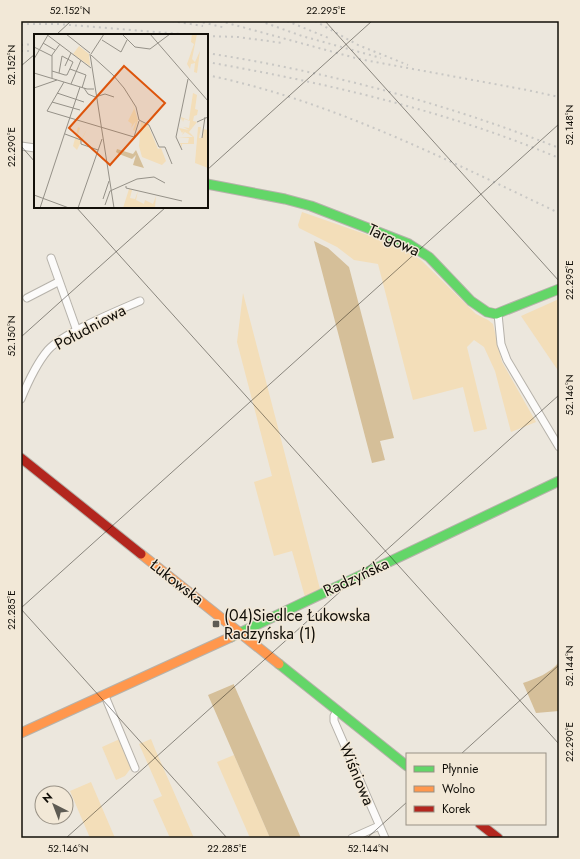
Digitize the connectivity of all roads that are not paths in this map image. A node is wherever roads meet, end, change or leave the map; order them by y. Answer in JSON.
{"nodes":[{"id":1,"x":21,"y":146,"type":"edge"},
{"id":2,"x":34,"y":148,"type":"edge"},
{"id":3,"x":208,"y":184,"type":"edge"},
{"id":4,"x":50,"y":258,"type":"dead end"},
{"id":5,"x":58,"y":282,"type":"junction"},
{"id":6,"x":559,"y":289,"type":"edge"},
{"id":7,"x":27,"y":298,"type":"dead end"},
{"id":8,"x":140,"y":301,"type":"dead end"},
{"id":9,"x":498,"y":314,"type":"junction"},
{"id":10,"x":77,"y":331,"type":"junction"},
{"id":11,"x":21,"y":399,"type":"edge"},
{"id":12,"x":559,"y":447,"type":"edge"},
{"id":13,"x":21,"y":458,"type":"edge"},
{"id":14,"x":559,"y":481,"type":"edge"},
{"id":15,"x":240,"y":632,"type":"junction"},
{"id":16,"x":105,"y":696,"type":"junction"},
{"id":17,"x":337,"y":711,"type":"junction"},
{"id":18,"x":21,"y":733,"type":"edge"},
{"id":19,"x":406,"y":765,"type":"edge"},
{"id":20,"x":135,"y":768,"type":"dead end"},
{"id":21,"x":481,"y":825,"type":"edge"},
{"id":22,"x":379,"y":826,"type":"junction"},
{"id":23,"x":352,"y":838,"type":"edge"},
{"id":24,"x":385,"y":838,"type":"edge"},
{"id":25,"x":498,"y":838,"type":"edge"}],
"edges":[{"from":1,"to":2,"type":"street"},
{"from":3,"to":9,"type":"street","name":"Targowa"},
{"from":4,"to":5,"type":"street"},
{"from":5,"to":7,"type":"street"},
{"from":5,"to":10,"type":"street"},
{"from":6,"to":9,"type":"street"},
{"from":8,"to":10,"type":"street","name":"Południowa"},
{"from":9,"to":12,"type":"street"},
{"from":10,"to":11,"type":"street","name":"Południowa"},
{"from":13,"to":15,"type":"street","name":"Łukowska"},
{"from":14,"to":15,"type":"street","name":"Radzyńska"},
{"from":15,"to":16,"type":"street","name":"Radzyńska"},
{"from":15,"to":17,"type":"street","name":"Łukowska"},
{"from":16,"to":18,"type":"street","name":"Radzyńska"},
{"from":16,"to":20,"type":"street"},
{"from":17,"to":19,"type":"street","name":"Łukowska"},
{"from":17,"to":22,"type":"street","name":"Wiśniowa"},
{"from":21,"to":25,"type":"street"},
{"from":22,"to":23,"type":"street"},
{"from":22,"to":24,"type":"street","name":"Wiśniowa"}]}
